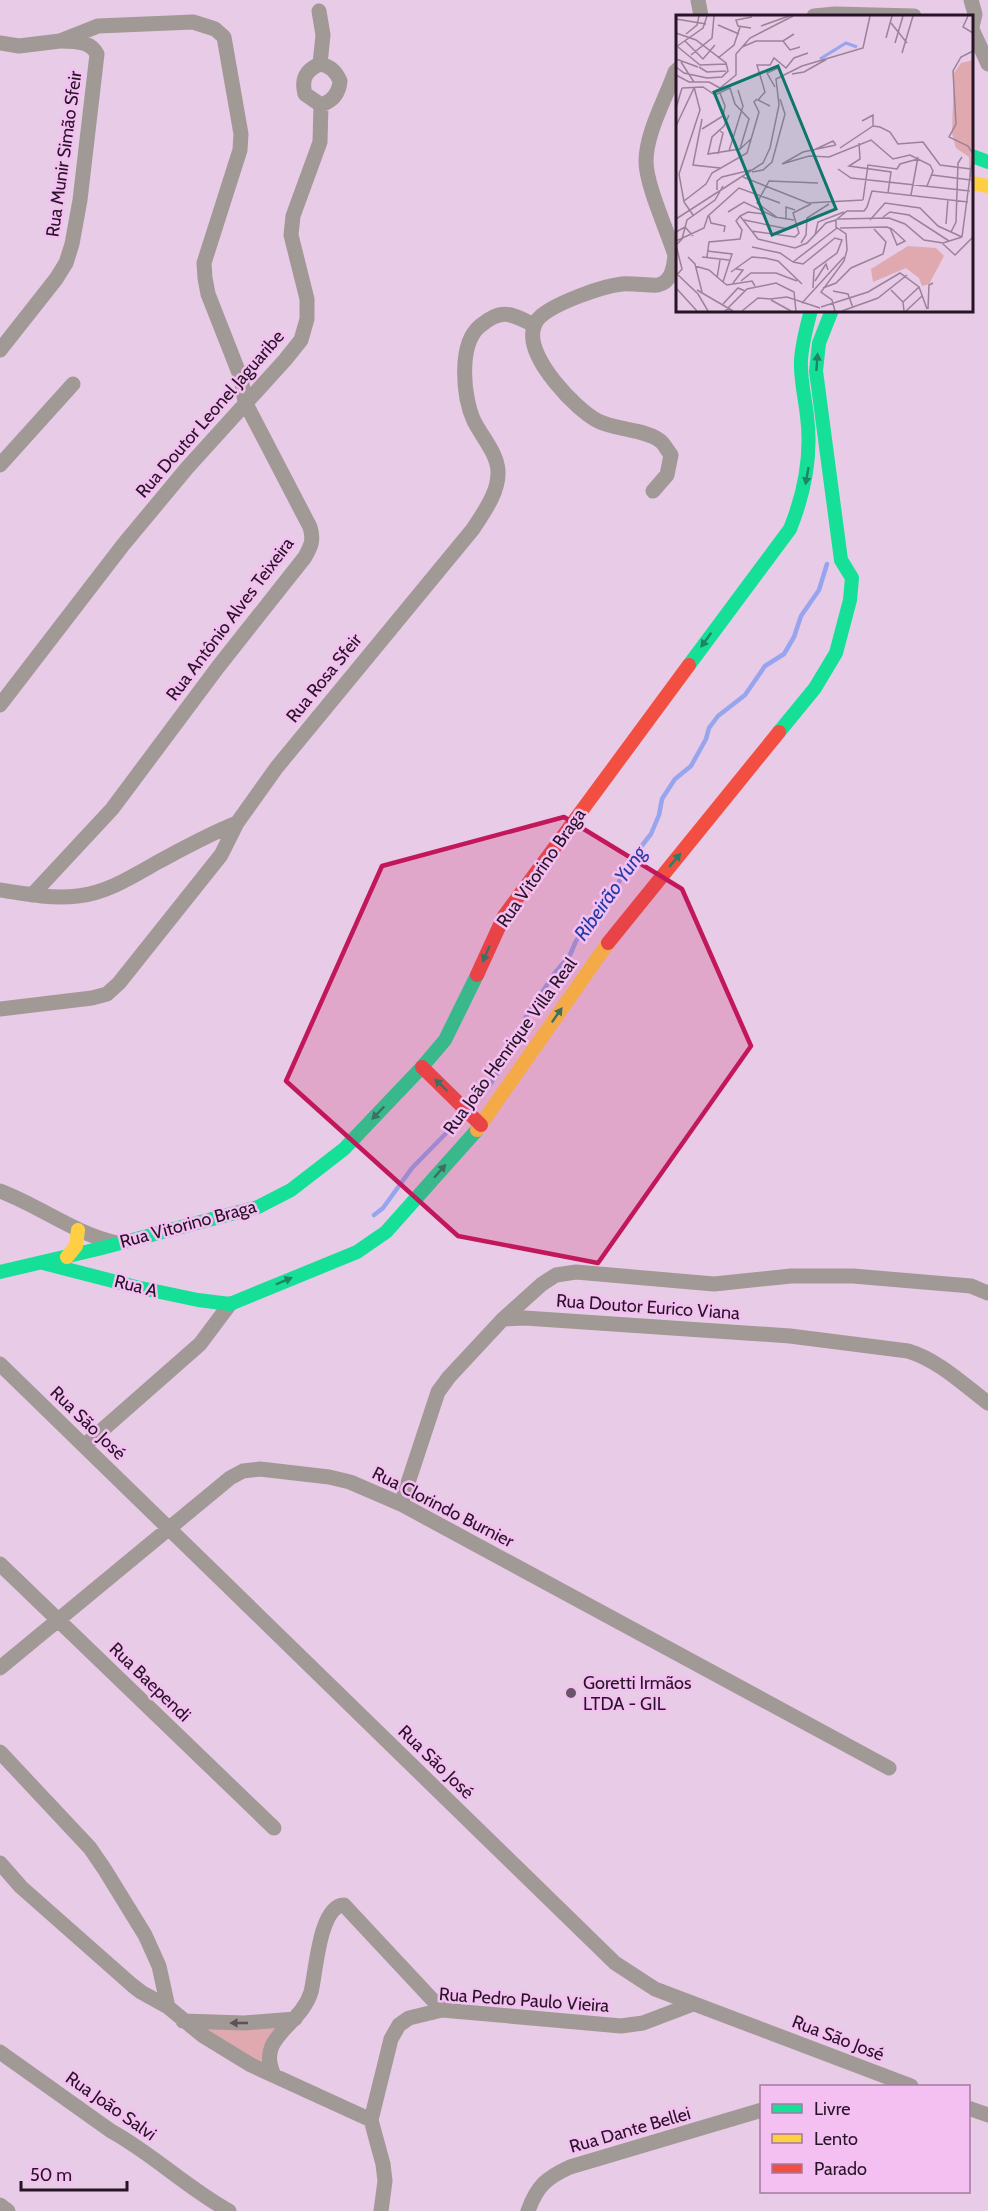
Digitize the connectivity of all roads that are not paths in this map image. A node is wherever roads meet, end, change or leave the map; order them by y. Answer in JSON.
{"nodes":[{"id":1,"x":698,"y":0,"type":"edge"},
{"id":2,"x":971,"y":0,"type":"edge"},
{"id":3,"x":319,"y":11,"type":"dead end"},
{"id":4,"x":701,"y":15,"type":"edge"},
{"id":5,"x":824,"y":15,"type":"edge"},
{"id":6,"x":874,"y":15,"type":"edge"},
{"id":7,"x":973,"y":23,"type":"edge"},
{"id":8,"x":973,"y":30,"type":"edge"},
{"id":9,"x":60,"y":41,"type":"junction"},
{"id":10,"x":0,"y":43,"type":"edge"},
{"id":11,"x":320,"y":64,"type":"junction"},
{"id":12,"x":988,"y":64,"type":"edge"},
{"id":13,"x":676,"y":71,"type":"edge"},
{"id":14,"x":321,"y":105,"type":"junction"},
{"id":15,"x":973,"y":156,"type":"edge"},
{"id":16,"x":988,"y":162,"type":"edge"},
{"id":17,"x":973,"y":183,"type":"edge"},
{"id":18,"x":988,"y":186,"type":"edge"},
{"id":19,"x":811,"y":312,"type":"edge"},
{"id":20,"x":831,"y":312,"type":"edge"},
{"id":21,"x":534,"y":325,"type":"junction"},
{"id":22,"x":0,"y":350,"type":"edge"},
{"id":23,"x":73,"y":384,"type":"dead end"},
{"id":24,"x":245,"y":402,"type":"junction"},
{"id":25,"x":0,"y":465,"type":"edge"},
{"id":26,"x":652,"y":491,"type":"dead end"},
{"id":27,"x":0,"y":705,"type":"edge"},
{"id":28,"x":237,"y":823,"type":"junction"},
{"id":29,"x":0,"y":890,"type":"edge"},
{"id":30,"x":32,"y":896,"type":"junction"},
{"id":31,"x":0,"y":1009,"type":"edge"},
{"id":32,"x":422,"y":1067,"type":"junction"},
{"id":33,"x":477,"y":1121,"type":"junction"},
{"id":34,"x":0,"y":1191,"type":"edge"},
{"id":35,"x":78,"y":1230,"type":"junction"},
{"id":36,"x":118,"y":1243,"type":"junction"},
{"id":37,"x":98,"y":1249,"type":"junction"},
{"id":38,"x":67,"y":1257,"type":"junction"},
{"id":39,"x":43,"y":1263,"type":"junction"},
{"id":40,"x":0,"y":1272,"type":"edge"},
{"id":41,"x":98,"y":1276,"type":"junction"},
{"id":42,"x":988,"y":1293,"type":"edge"},
{"id":43,"x":198,"y":1300,"type":"junction"},
{"id":44,"x":231,"y":1304,"type":"junction"},
{"id":45,"x":503,"y":1319,"type":"junction"},
{"id":46,"x":210,"y":1330,"type":"junction"},
{"id":47,"x":0,"y":1364,"type":"edge"},
{"id":48,"x":988,"y":1403,"type":"edge"},
{"id":49,"x":84,"y":1446,"type":"junction"},
{"id":50,"x":402,"y":1504,"type":"junction"},
{"id":51,"x":168,"y":1528,"type":"junction"},
{"id":52,"x":0,"y":1564,"type":"edge"},
{"id":53,"x":57,"y":1620,"type":"junction"},
{"id":54,"x":0,"y":1668,"type":"edge"},
{"id":55,"x":0,"y":1752,"type":"edge"},
{"id":56,"x":889,"y":1768,"type":"dead end"},
{"id":57,"x":274,"y":1828,"type":"dead end"},
{"id":58,"x":0,"y":1863,"type":"edge"},
{"id":59,"x":0,"y":1886,"type":"edge"},
{"id":60,"x":21,"y":1887,"type":"junction"},
{"id":61,"x":693,"y":2004,"type":"junction"},
{"id":62,"x":168,"y":2007,"type":"junction"},
{"id":63,"x":442,"y":2010,"type":"junction"},
{"id":64,"x":295,"y":2019,"type":"junction"},
{"id":65,"x":183,"y":2021,"type":"junction"},
{"id":66,"x":0,"y":2052,"type":"edge"},
{"id":67,"x":274,"y":2075,"type":"junction"},
{"id":68,"x":908,"y":2085,"type":"edge"},
{"id":69,"x":970,"y":2108,"type":"edge"},
{"id":70,"x":760,"y":2111,"type":"edge"},
{"id":71,"x":988,"y":2115,"type":"edge"},
{"id":72,"x":371,"y":2120,"type":"junction"},
{"id":73,"x":0,"y":2205,"type":"edge"},
{"id":74,"x":8,"y":2211,"type":"edge"},
{"id":75,"x":229,"y":2211,"type":"edge"},
{"id":76,"x":381,"y":2211,"type":"edge"},
{"id":77,"x":528,"y":2211,"type":"edge"}],
"edges":[{"from":1,"to":4,"type":"street"},
{"from":2,"to":7,"type":"street"},
{"from":3,"to":11,"type":"street"},
{"from":5,"to":6,"type":"street"},
{"from":8,"to":12,"type":"street"},
{"from":9,"to":10,"type":"street"},
{"from":9,"to":22,"type":"street","name":"Rua Munir Simão Sfeir"},
{"from":9,"to":24,"type":"street","name":"Rua Antônio Alves Teixeira"},
{"from":11,"to":14,"type":"street"},
{"from":11,"to":14,"type":"street"},
{"from":13,"to":21,"type":"street"},
{"from":14,"to":24,"type":"street","name":"Rua Doutor Leonel Jaguaribe"},
{"from":15,"to":16,"type":"main road"},
{"from":17,"to":18,"type":"main road"},
{"from":19,"to":32,"type":"main road","name":"Rua Vitorino Braga","one_way":true},
{"from":33,"to":20,"type":"main road","name":"Rua João Henrique Villa Real","one_way":true},
{"from":21,"to":26,"type":"street"},
{"from":21,"to":28,"type":"street","name":"Rua Rosa Sfeir"},
{"from":23,"to":25,"type":"street"},
{"from":24,"to":27,"type":"street","name":"Rua Doutor Leonel Jaguaribe"},
{"from":24,"to":30,"type":"street","name":"Rua Antônio Alves Teixeira"},
{"from":28,"to":30,"type":"street"},
{"from":28,"to":31,"type":"street","name":"Rua Rosa Sfeir"},
{"from":29,"to":30,"type":"street"},
{"from":33,"to":32,"type":"main road","one_way":true},
{"from":32,"to":36,"type":"main road","name":"Rua Vitorino Braga","one_way":true},
{"from":44,"to":33,"type":"main road","name":"Rua João Henrique Villa Real","one_way":true},
{"from":34,"to":35,"type":"street"},
{"from":35,"to":36,"type":"street"},
{"from":35,"to":37,"type":"street"},
{"from":35,"to":38,"type":"main road"},
{"from":36,"to":37,"type":"main road","name":"Rua Vitorino Braga"},
{"from":37,"to":38,"type":"main road","name":"Rua Vitorino Braga"},
{"from":37,"to":41,"type":"main road"},
{"from":38,"to":39,"type":"main road","name":"Rua Vitorino Braga"},
{"from":39,"to":40,"type":"main road","name":"Rua Vitorino Braga"},
{"from":39,"to":41,"type":"main road","name":"Rua A"},
{"from":41,"to":43,"type":"main road","name":"Rua A"},
{"from":42,"to":45,"type":"street"},
{"from":43,"to":44,"type":"main road","name":"Rua A"},
{"from":43,"to":46,"type":"street"},
{"from":44,"to":46,"type":"street","name":"Rua João Henrique Villa Real"},
{"from":45,"to":48,"type":"street","name":"Rua Doutor Eurico Viana"},
{"from":45,"to":50,"type":"street"},
{"from":46,"to":49,"type":"street","name":"Rua João Henrique Villa Real"},
{"from":47,"to":49,"type":"street","name":"Rua São José"},
{"from":49,"to":51,"type":"street","name":"Rua São José"},
{"from":50,"to":51,"type":"street","name":"Rua Clorindo Burnier"},
{"from":50,"to":56,"type":"street","name":"Rua Clorindo Burnier"},
{"from":51,"to":53,"type":"street","name":"Rua Clorindo Burnier"},
{"from":51,"to":61,"type":"street","name":"Rua São José"},
{"from":52,"to":53,"type":"street","name":"Rua Baependi"},
{"from":53,"to":54,"type":"street","name":"Rua Clorindo Burnier"},
{"from":53,"to":57,"type":"street","name":"Rua Baependi"},
{"from":55,"to":62,"type":"street"},
{"from":58,"to":60,"type":"street"},
{"from":59,"to":60,"type":"street"},
{"from":60,"to":62,"type":"street"},
{"from":61,"to":63,"type":"street","name":"Rua Pedro Paulo Vieira"},
{"from":61,"to":68,"type":"street","name":"Rua São José"},
{"from":62,"to":65,"type":"street"},
{"from":63,"to":64,"type":"street"},
{"from":63,"to":72,"type":"street","name":"Rua Pedro Paulo Vieira"},
{"from":64,"to":65,"type":"street","one_way":true},
{"from":64,"to":67,"type":"street"},
{"from":65,"to":67,"type":"street"},
{"from":66,"to":75,"type":"street","name":"Rua João Salvi"},
{"from":67,"to":72,"type":"street"},
{"from":69,"to":71,"type":"street"},
{"from":70,"to":77,"type":"street","name":"Rua Dante Bellei"},
{"from":72,"to":76,"type":"street","name":"Rua Pedro Paulo Vieira"},
{"from":73,"to":74,"type":"street"}]}
